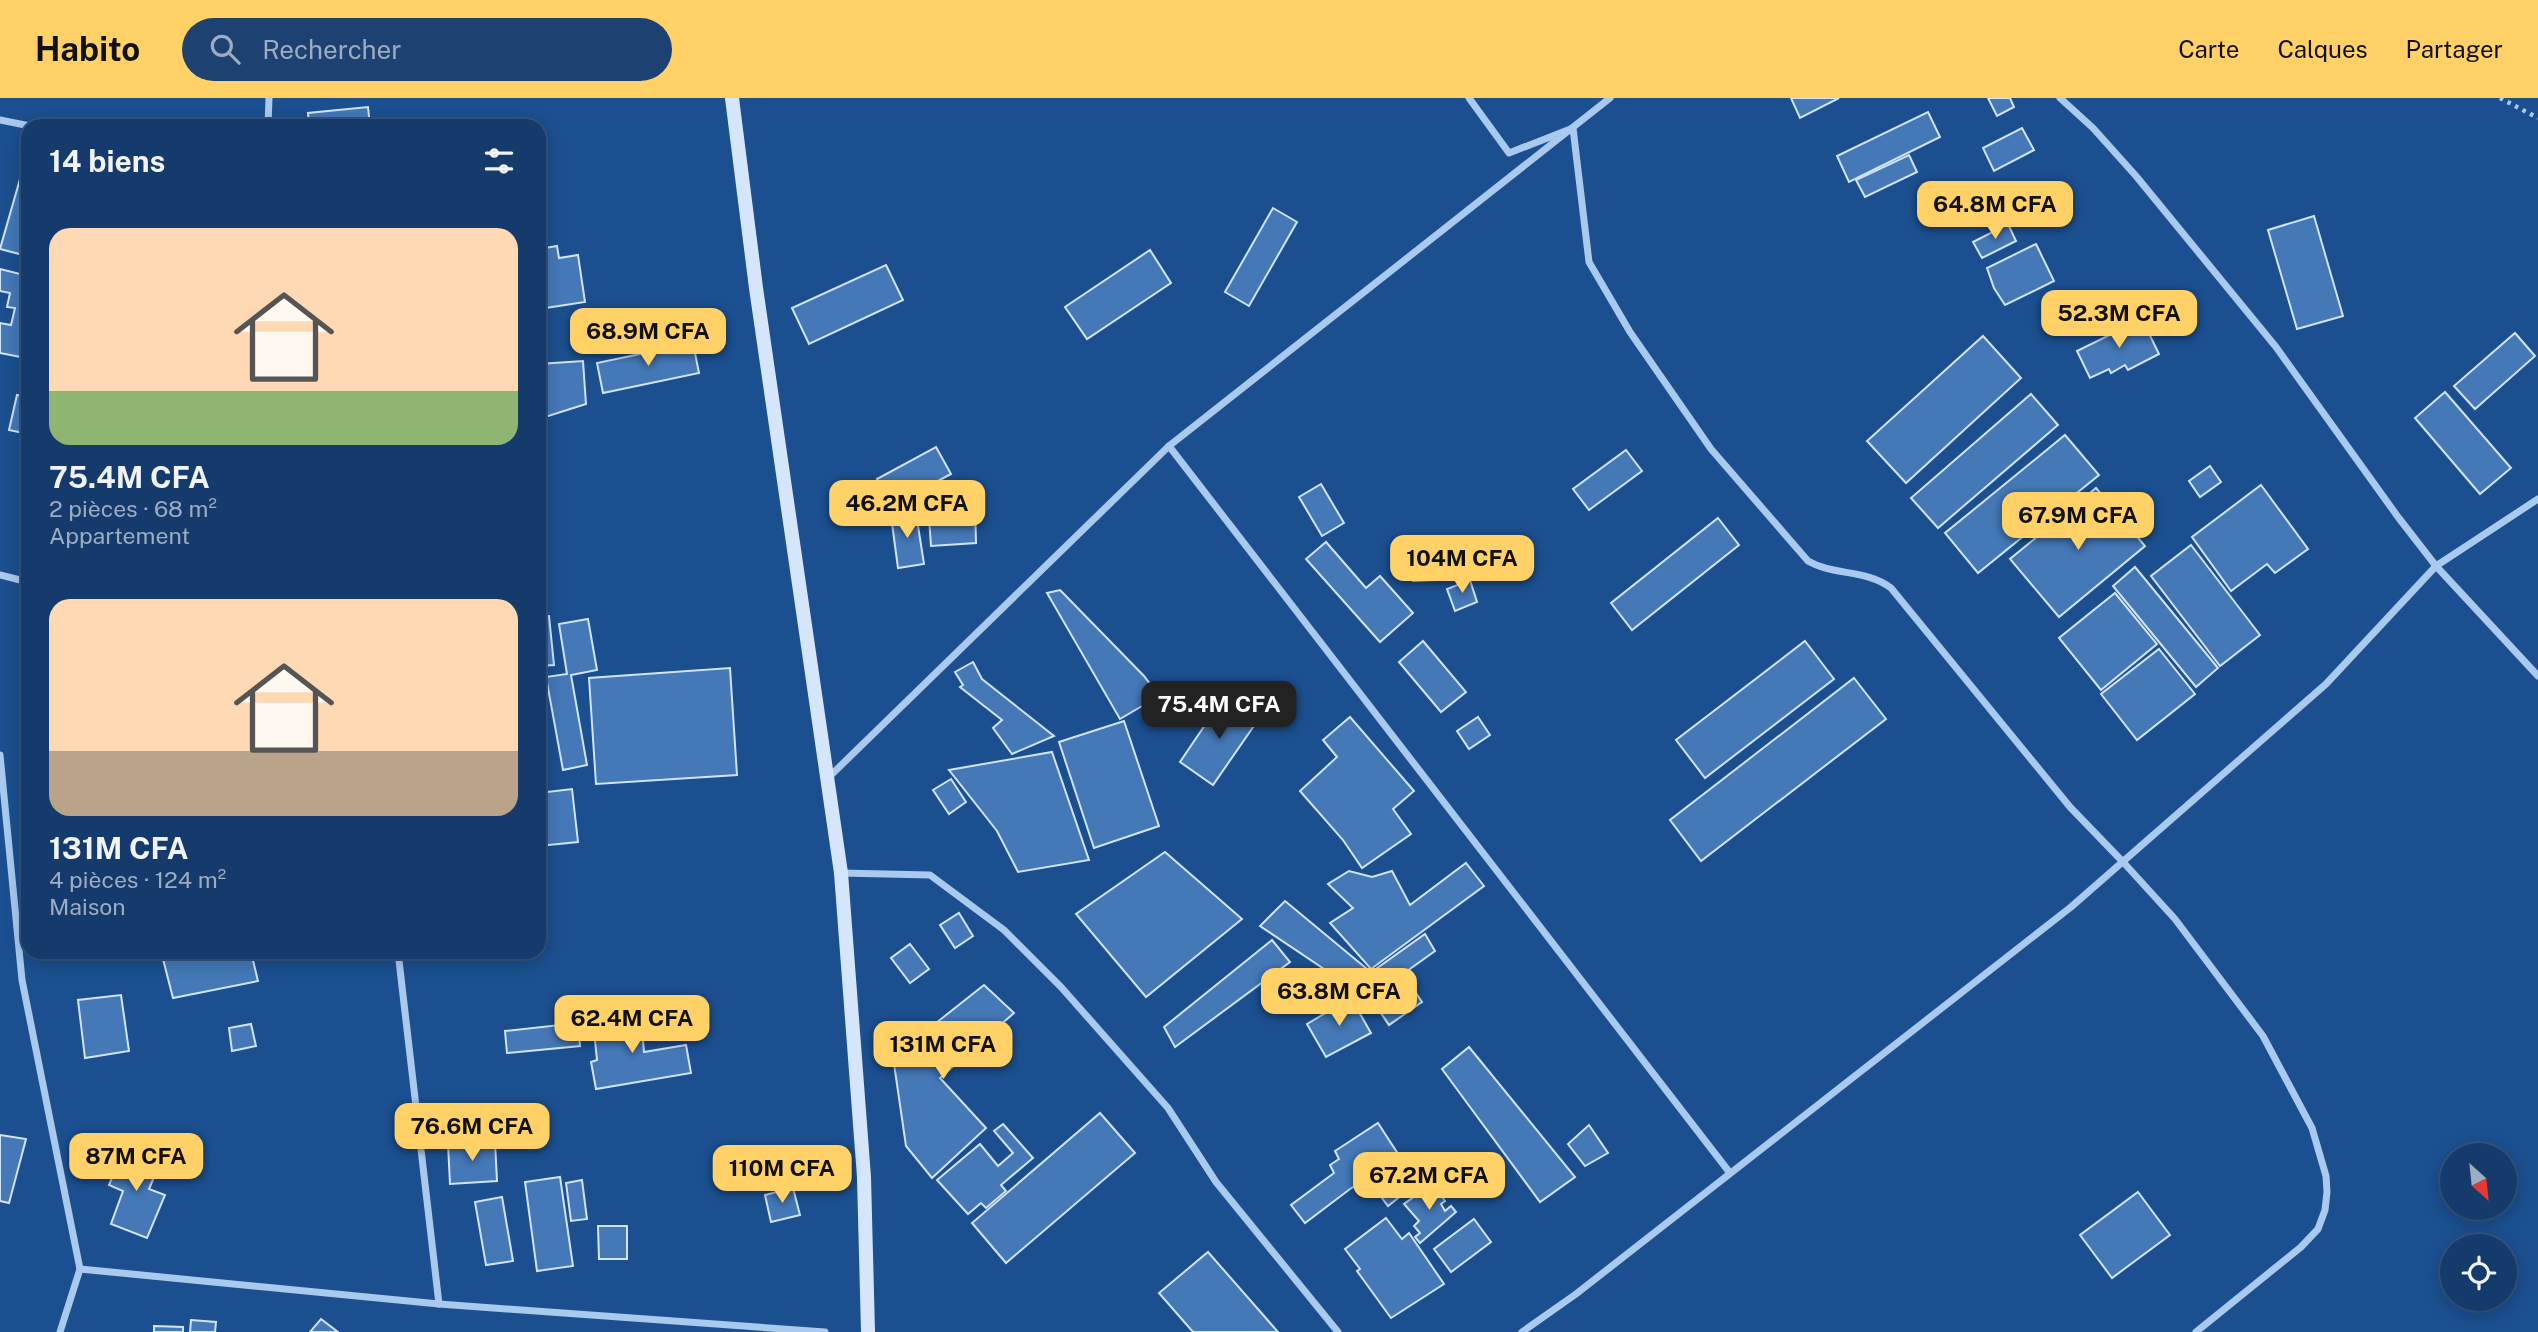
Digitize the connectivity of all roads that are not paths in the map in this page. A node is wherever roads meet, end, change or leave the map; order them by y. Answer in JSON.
{"nodes":[{"id":1,"x":269,"y":98,"type":"edge"},
{"id":2,"x":732,"y":98,"type":"edge"},
{"id":3,"x":1469,"y":98,"type":"edge"},
{"id":4,"x":1610,"y":98,"type":"edge"},
{"id":5,"x":2060,"y":98,"type":"edge"},
{"id":6,"x":268,"y":119,"type":"edge"},
{"id":7,"x":0,"y":120,"type":"edge"},
{"id":8,"x":21,"y":124,"type":"edge"},
{"id":9,"x":1573,"y":128,"type":"junction"},
{"id":10,"x":1169,"y":446,"type":"junction"},
{"id":11,"x":2538,"y":499,"type":"edge"},
{"id":12,"x":2436,"y":566,"type":"junction"},
{"id":13,"x":0,"y":575,"type":"edge"},
{"id":14,"x":21,"y":580,"type":"edge"},
{"id":15,"x":2538,"y":676,"type":"edge"},
{"id":16,"x":0,"y":755,"type":"edge"},
{"id":17,"x":827,"y":778,"type":"junction"},
{"id":18,"x":2124,"y":863,"type":"junction"},
{"id":19,"x":841,"y":873,"type":"junction"},
{"id":20,"x":399,"y":959,"type":"edge"},
{"id":21,"x":1730,"y":1173,"type":"junction"},
{"id":22,"x":80,"y":1269,"type":"junction"},
{"id":23,"x":439,"y":1304,"type":"junction"},
{"id":24,"x":60,"y":1332,"type":"edge"},
{"id":25,"x":825,"y":1332,"type":"edge"},
{"id":26,"x":868,"y":1332,"type":"edge"},
{"id":27,"x":1338,"y":1332,"type":"edge"},
{"id":28,"x":1522,"y":1332,"type":"edge"},
{"id":29,"x":2196,"y":1332,"type":"edge"}],
"edges":[{"from":1,"to":6,"type":"street"},
{"from":2,"to":17,"type":"street"},
{"from":3,"to":9,"type":"street"},
{"from":4,"to":9,"type":"street"},
{"from":5,"to":12,"type":"street"},
{"from":7,"to":8,"type":"street"},
{"from":9,"to":10,"type":"street"},
{"from":9,"to":18,"type":"street"},
{"from":10,"to":17,"type":"street"},
{"from":10,"to":21,"type":"street"},
{"from":11,"to":12,"type":"street"},
{"from":12,"to":15,"type":"street"},
{"from":12,"to":18,"type":"street"},
{"from":13,"to":14,"type":"street"},
{"from":16,"to":22,"type":"street"},
{"from":17,"to":19,"type":"street"},
{"from":18,"to":21,"type":"street"},
{"from":18,"to":29,"type":"street"},
{"from":19,"to":26,"type":"street"},
{"from":19,"to":27,"type":"street"},
{"from":20,"to":23,"type":"street"},
{"from":21,"to":28,"type":"street"},
{"from":22,"to":23,"type":"street"},
{"from":22,"to":24,"type":"street"},
{"from":23,"to":25,"type":"street"}]}
